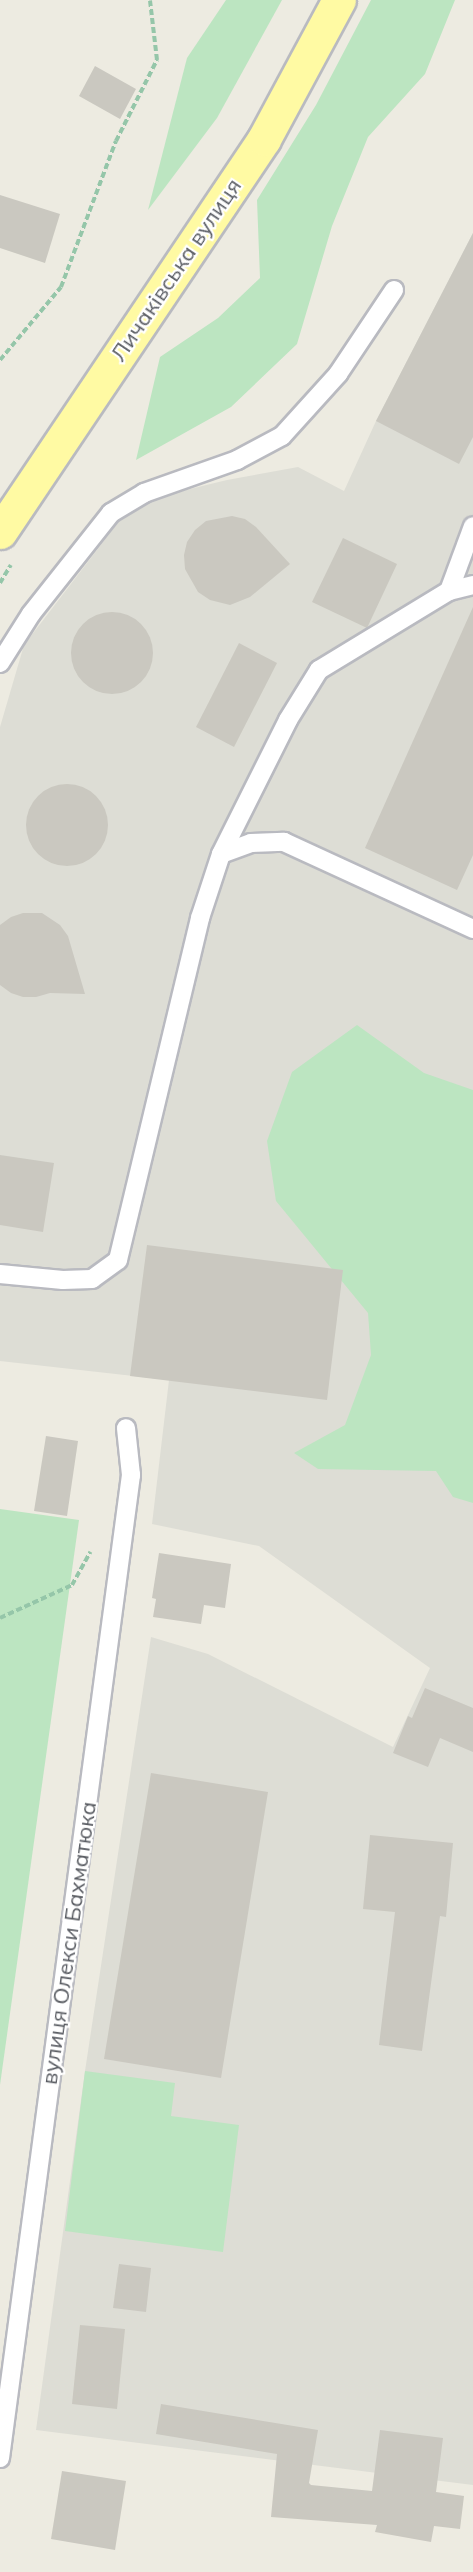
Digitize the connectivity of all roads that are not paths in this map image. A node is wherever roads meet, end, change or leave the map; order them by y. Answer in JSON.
{"nodes":[{"id":1,"x":339,"y":0,"type":"edge"},
{"id":2,"x":394,"y":290,"type":"dead end"},
{"id":3,"x":473,"y":525,"type":"edge"},
{"id":4,"x":0,"y":532,"type":"edge"},
{"id":5,"x":473,"y":585,"type":"edge"},
{"id":6,"x":449,"y":591,"type":"junction"},
{"id":7,"x":0,"y":663,"type":"edge"},
{"id":8,"x":221,"y":854,"type":"junction"},
{"id":9,"x":473,"y":929,"type":"edge"},
{"id":10,"x":0,"y":1274,"type":"edge"},
{"id":11,"x":126,"y":1428,"type":"dead end"},
{"id":12,"x":0,"y":2458,"type":"edge"}],
"edges":[{"from":1,"to":4,"type":"main road","name":"Личаківська вулиця"},
{"from":2,"to":7,"type":"lane"},
{"from":3,"to":6,"type":"lane"},
{"from":5,"to":6,"type":"lane"},
{"from":6,"to":8,"type":"lane"},
{"from":8,"to":9,"type":"lane"},
{"from":8,"to":10,"type":"lane"},
{"from":11,"to":12,"type":"lane","name":"вулиця Олекси Бахматюка"}]}
